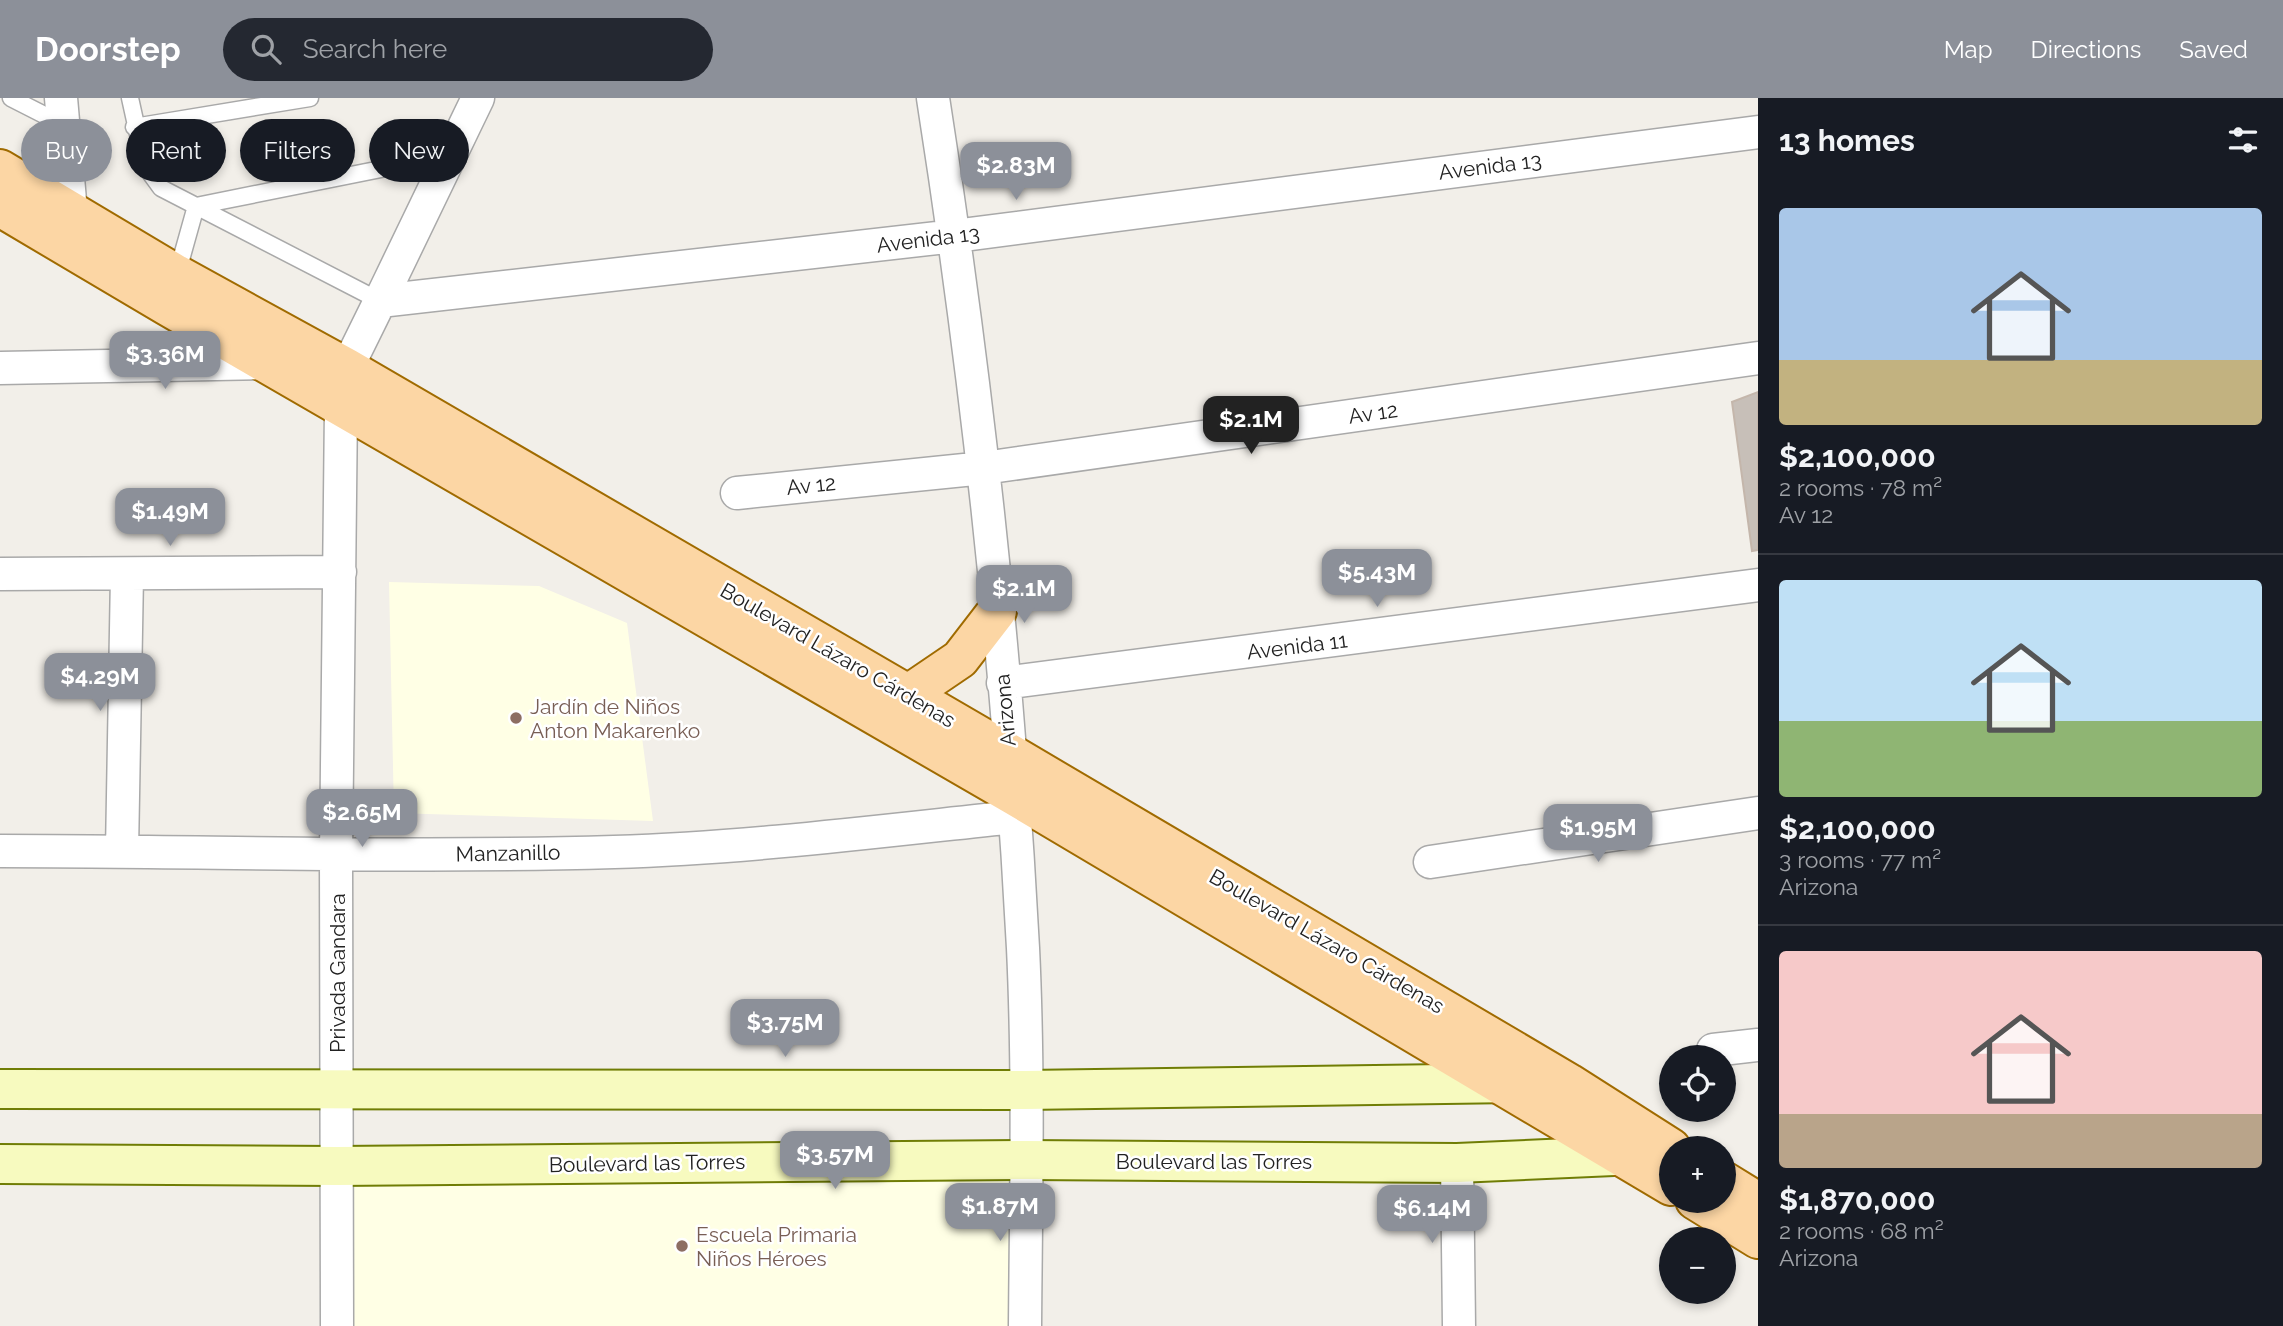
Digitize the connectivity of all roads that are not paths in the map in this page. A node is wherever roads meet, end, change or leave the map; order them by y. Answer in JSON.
{"nodes":[{"id":1,"x":11,"y":98,"type":"edge"},
{"id":2,"x":130,"y":98,"type":"edge"},
{"id":3,"x":310,"y":98,"type":"edge"},
{"id":4,"x":478,"y":98,"type":"edge"},
{"id":5,"x":933,"y":98,"type":"edge"},
{"id":6,"x":62,"y":111,"type":"edge"},
{"id":7,"x":133,"y":119,"type":"edge"},
{"id":8,"x":183,"y":119,"type":"edge"},
{"id":9,"x":468,"y":119,"type":"edge"},
{"id":10,"x":1758,"y":132,"type":"edge"},
{"id":11,"x":0,"y":169,"type":"edge"},
{"id":12,"x":369,"y":171,"type":"edge"},
{"id":13,"x":156,"y":182,"type":"edge"},
{"id":14,"x":438,"y":182,"type":"edge"},
{"id":15,"x":197,"y":206,"type":"junction"},
{"id":16,"x":0,"y":207,"type":"edge"},
{"id":17,"x":64,"y":226,"type":"junction"},
{"id":18,"x":955,"y":236,"type":"junction"},
{"id":19,"x":172,"y":290,"type":"junction"},
{"id":20,"x":380,"y":301,"type":"junction"},
{"id":21,"x":275,"y":349,"type":"junction"},
{"id":22,"x":1758,"y":358,"type":"edge"},
{"id":23,"x":0,"y":368,"type":"edge"},
{"id":24,"x":347,"y":368,"type":"junction"},
{"id":25,"x":341,"y":407,"type":"junction"},
{"id":26,"x":984,"y":467,"type":"junction"},
{"id":27,"x":737,"y":493,"type":"dead end"},
{"id":28,"x":340,"y":572,"type":"junction"},
{"id":29,"x":0,"y":574,"type":"edge"},
{"id":30,"x":127,"y":575,"type":"junction"},
{"id":31,"x":1758,"y":585,"type":"edge"},
{"id":32,"x":997,"y":611,"type":"junction"},
{"id":33,"x":1003,"y":683,"type":"junction"},
{"id":34,"x":906,"y":695,"type":"junction"},
{"id":35,"x":1009,"y":753,"type":"junction"},
{"id":36,"x":1013,"y":806,"type":"junction"},
{"id":37,"x":1758,"y":813,"type":"edge"},
{"id":38,"x":0,"y":851,"type":"edge"},
{"id":39,"x":122,"y":851,"type":"junction"},
{"id":40,"x":336,"y":855,"type":"junction"},
{"id":41,"x":1430,"y":862,"type":"dead end"},
{"id":42,"x":1758,"y":1045,"type":"edge"},
{"id":43,"x":1736,"y":1047,"type":"edge"},
{"id":44,"x":1501,"y":1083,"type":"junction"},
{"id":45,"x":1569,"y":1083,"type":"junction"},
{"id":46,"x":337,"y":1087,"type":"junction"},
{"id":47,"x":0,"y":1088,"type":"edge"},
{"id":48,"x":1025,"y":1090,"type":"junction"},
{"id":49,"x":1659,"y":1140,"type":"edge"},
{"id":50,"x":1623,"y":1155,"type":"junction"},
{"id":51,"x":1659,"y":1156,"type":"edge"},
{"id":52,"x":1027,"y":1160,"type":"junction"},
{"id":53,"x":1457,"y":1163,"type":"junction"},
{"id":54,"x":0,"y":1164,"type":"edge"},
{"id":55,"x":337,"y":1167,"type":"junction"},
{"id":56,"x":1659,"y":1178,"type":"edge"},
{"id":57,"x":1736,"y":1188,"type":"edge"},
{"id":58,"x":1758,"y":1202,"type":"edge"},
{"id":59,"x":1716,"y":1213,"type":"edge"},
{"id":60,"x":1758,"y":1239,"type":"edge"},
{"id":61,"x":337,"y":1326,"type":"edge"},
{"id":62,"x":1025,"y":1326,"type":"edge"},
{"id":63,"x":1459,"y":1326,"type":"edge"}],
"edges":[{"from":1,"to":6,"type":"lane"},
{"from":2,"to":7,"type":"lane"},
{"from":3,"to":8,"type":"lane"},
{"from":4,"to":9,"type":"street"},
{"from":5,"to":18,"type":"street","name":"Arizona"},
{"from":6,"to":17,"type":"street"},
{"from":10,"to":18,"type":"street","name":"Avenida 13"},
{"from":11,"to":17,"type":"main road","name":"Boulevard Lázaro Cárdenas"},
{"from":12,"to":15,"type":"lane"},
{"from":13,"to":15,"type":"lane"},
{"from":14,"to":20,"type":"street"},
{"from":15,"to":19,"type":"lane"},
{"from":15,"to":20,"type":"lane"},
{"from":16,"to":17,"type":"main road","name":"Boulevard Lázaro Cárdenas"},
{"from":17,"to":19,"type":"main road","name":"Boulevard Lázaro Cárdenas"},
{"from":18,"to":20,"type":"street","name":"Avenida 13"},
{"from":18,"to":26,"type":"street","name":"Arizona"},
{"from":19,"to":21,"type":"main road","name":"Boulevard Lázaro Cárdenas"},
{"from":20,"to":24,"type":"street"},
{"from":21,"to":23,"type":"street"},
{"from":21,"to":24,"type":"main road","name":"Boulevard Lázaro Cárdenas"},
{"from":21,"to":25,"type":"main road","name":"Boulevard Lázaro Cárdenas"},
{"from":22,"to":26,"type":"street","name":"Av 12"},
{"from":24,"to":25,"type":"street","name":"Privada Gandara"},
{"from":24,"to":34,"type":"main road","name":"Boulevard Lázaro Cárdenas"},
{"from":25,"to":28,"type":"street","name":"Privada Gandara"},
{"from":25,"to":36,"type":"main road","name":"Boulevard Lázaro Cárdenas"},
{"from":26,"to":27,"type":"street","name":"Av 12"},
{"from":26,"to":32,"type":"street","name":"Arizona"},
{"from":28,"to":30,"type":"street"},
{"from":28,"to":40,"type":"street","name":"Privada Gandara"},
{"from":29,"to":30,"type":"street"},
{"from":30,"to":39,"type":"street"},
{"from":31,"to":33,"type":"street","name":"Avenida 11"},
{"from":32,"to":33,"type":"street","name":"Arizona"},
{"from":32,"to":34,"type":"main road"},
{"from":33,"to":35,"type":"street","name":"Arizona"},
{"from":34,"to":35,"type":"main road","name":"Boulevard Lázaro Cárdenas"},
{"from":35,"to":36,"type":"street","name":"Arizona"},
{"from":35,"to":45,"type":"main road","name":"Boulevard Lázaro Cárdenas"},
{"from":36,"to":40,"type":"street","name":"Manzanillo"},
{"from":36,"to":44,"type":"main road","name":"Boulevard Lázaro Cárdenas"},
{"from":36,"to":48,"type":"street","name":"Arizona"},
{"from":37,"to":41,"type":"street"},
{"from":38,"to":39,"type":"street","name":"Manzanillo"},
{"from":39,"to":40,"type":"street","name":"Manzanillo"},
{"from":40,"to":46,"type":"street","name":"Privada Gandara"},
{"from":42,"to":43,"type":"street"},
{"from":44,"to":45,"type":"street"},
{"from":44,"to":48,"type":"street"},
{"from":44,"to":50,"type":"main road","name":"Boulevard Lázaro Cárdenas"},
{"from":45,"to":49,"type":"main road","name":"Boulevard Lázaro Cárdenas"},
{"from":46,"to":47,"type":"street"},
{"from":46,"to":48,"type":"street"},
{"from":46,"to":55,"type":"street","name":"Privada Gandara"},
{"from":48,"to":52,"type":"street","name":"Arizona"},
{"from":50,"to":51,"type":"street","name":"Boulevard las Torres"},
{"from":50,"to":53,"type":"street","name":"Boulevard las Torres"},
{"from":50,"to":56,"type":"main road","name":"Boulevard Lázaro Cárdenas"},
{"from":52,"to":53,"type":"street","name":"Boulevard las Torres"},
{"from":52,"to":55,"type":"street","name":"Boulevard las Torres"},
{"from":52,"to":62,"type":"street","name":"Arizona"},
{"from":53,"to":63,"type":"street"},
{"from":54,"to":55,"type":"street","name":"Boulevard las Torres"},
{"from":55,"to":61,"type":"street","name":"Privada Gandara"},
{"from":57,"to":58,"type":"main road"},
{"from":59,"to":60,"type":"main road"}]}
